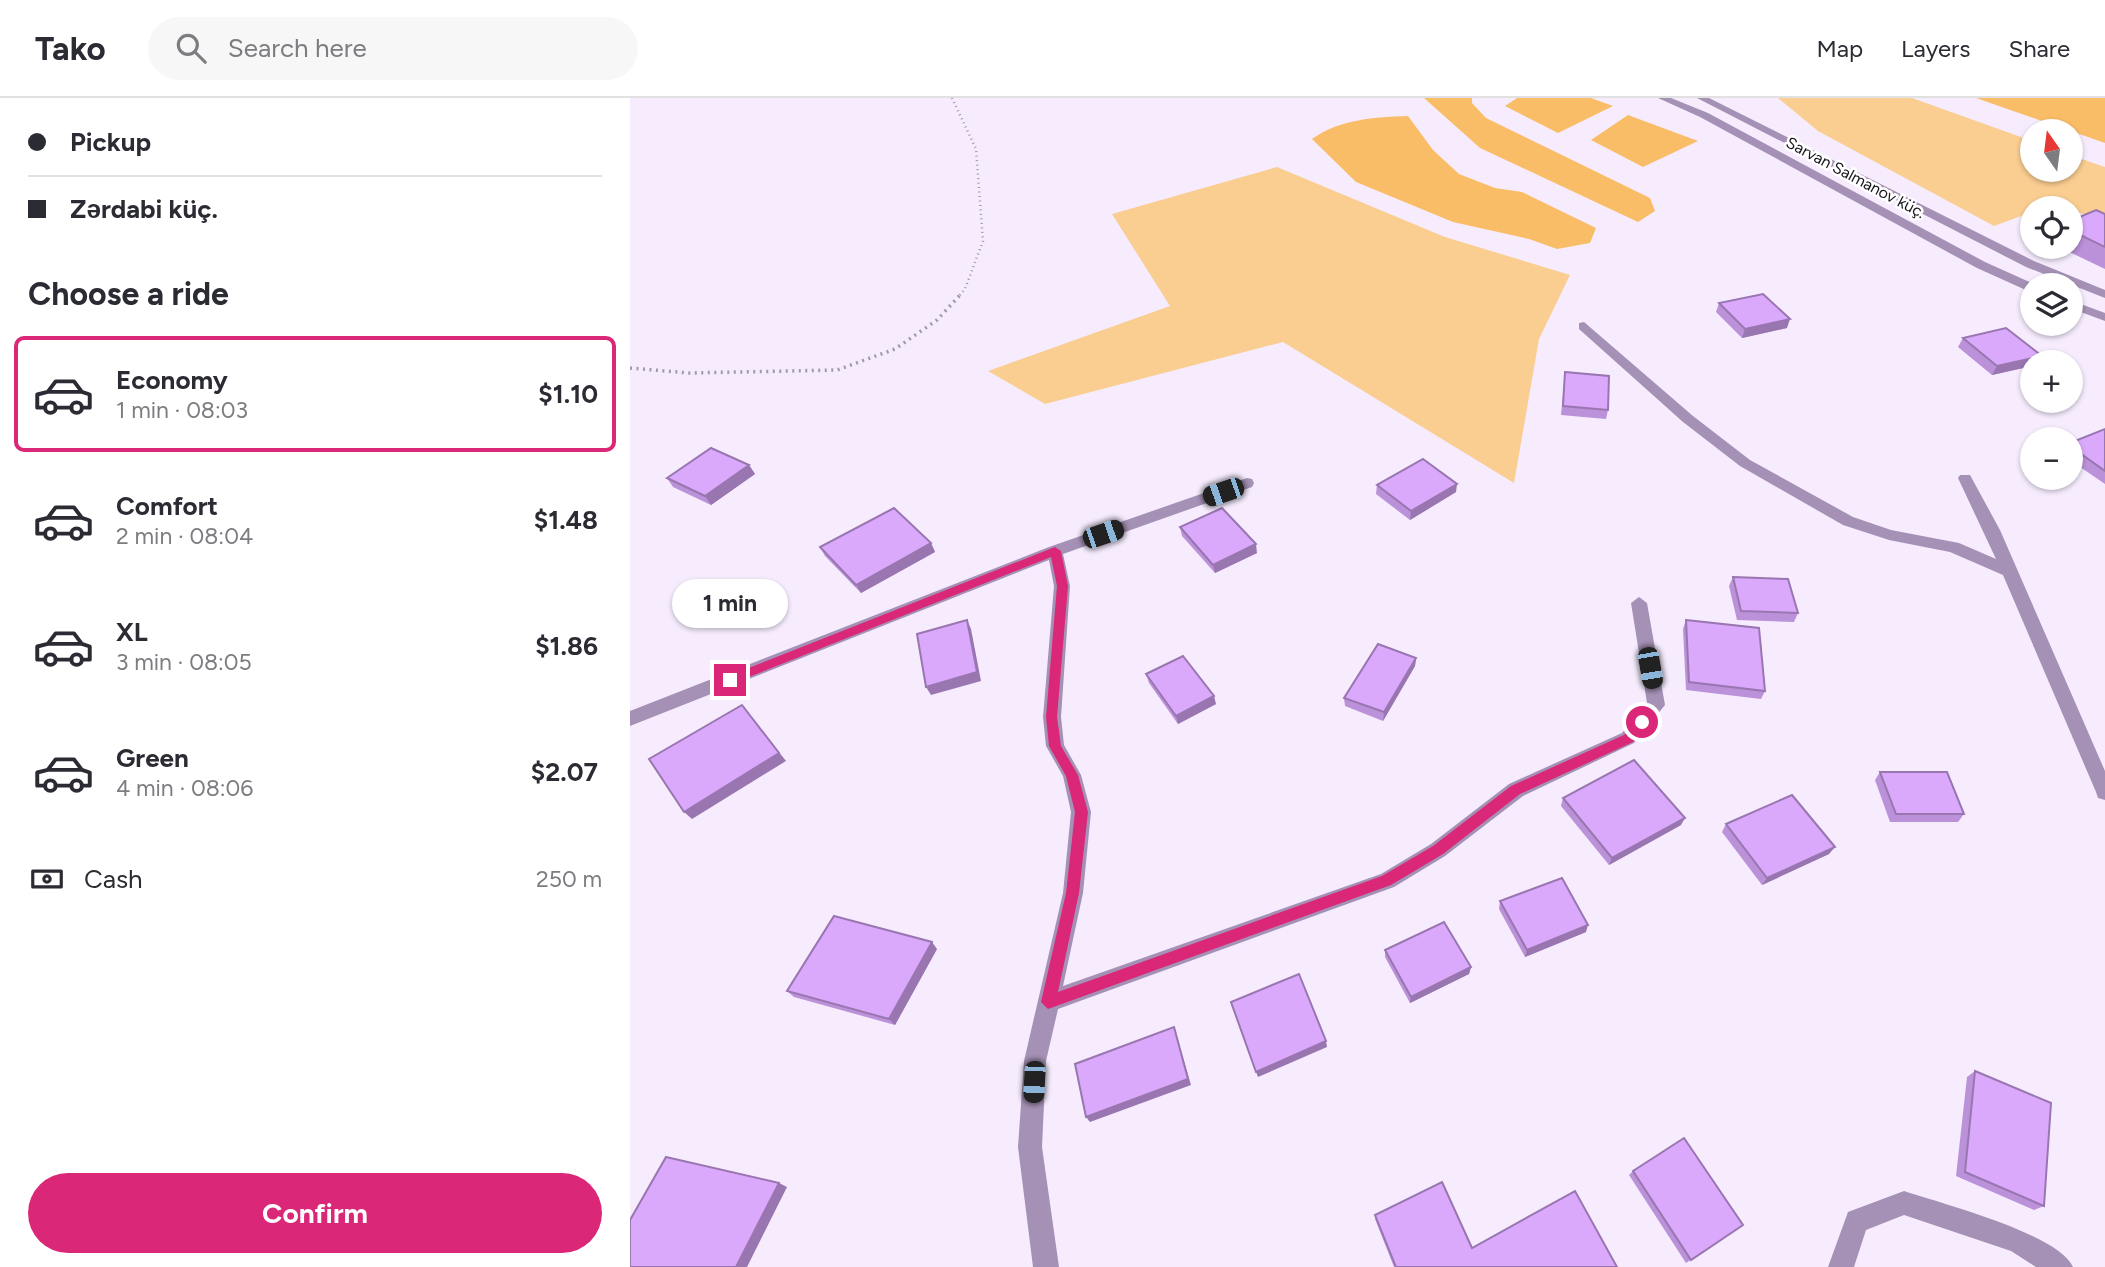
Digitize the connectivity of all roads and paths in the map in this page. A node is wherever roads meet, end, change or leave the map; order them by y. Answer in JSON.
{"nodes":[{"id":1,"x":952,"y":98,"type":"edge"},
{"id":2,"x":1663,"y":98,"type":"edge"},
{"id":3,"x":1721,"y":98,"type":"edge"},
{"id":4,"x":1705,"y":99,"type":"edge"},
{"id":5,"x":2020,"y":283,"type":"edge"},
{"id":6,"x":2105,"y":294,"type":"edge"},
{"id":7,"x":2083,"y":309,"type":"edge"},
{"id":8,"x":2105,"y":317,"type":"edge"},
{"id":9,"x":1584,"y":326,"type":"dead end"},
{"id":10,"x":630,"y":369,"type":"edge"},
{"id":11,"x":1965,"y":478,"type":"dead end"},
{"id":12,"x":1247,"y":483,"type":"dead end"},
{"id":13,"x":1055,"y":551,"type":"junction"},
{"id":14,"x":2009,"y":571,"type":"junction"},
{"id":15,"x":1639,"y":603,"type":"dead end"},
{"id":16,"x":630,"y":719,"type":"edge"},
{"id":17,"x":2105,"y":792,"type":"edge"},
{"id":18,"x":1048,"y":1002,"type":"junction"},
{"id":19,"x":1046,"y":1267,"type":"edge"},
{"id":20,"x":1841,"y":1267,"type":"edge"},
{"id":21,"x":2060,"y":1267,"type":"edge"}],
"edges":[{"from":1,"to":10,"type":"path"},
{"from":2,"to":5,"type":"street","name":"Sarvan Salmanov küç."},
{"from":3,"to":4,"type":"street"},
{"from":4,"to":6,"type":"street"},
{"from":7,"to":8,"type":"street"},
{"from":9,"to":14,"type":"street"},
{"from":11,"to":14,"type":"street"},
{"from":12,"to":13,"type":"street"},
{"from":13,"to":16,"type":"street"},
{"from":13,"to":18,"type":"street"},
{"from":14,"to":17,"type":"street"},
{"from":15,"to":18,"type":"street"},
{"from":18,"to":19,"type":"street"},
{"from":20,"to":21,"type":"street"}]}
